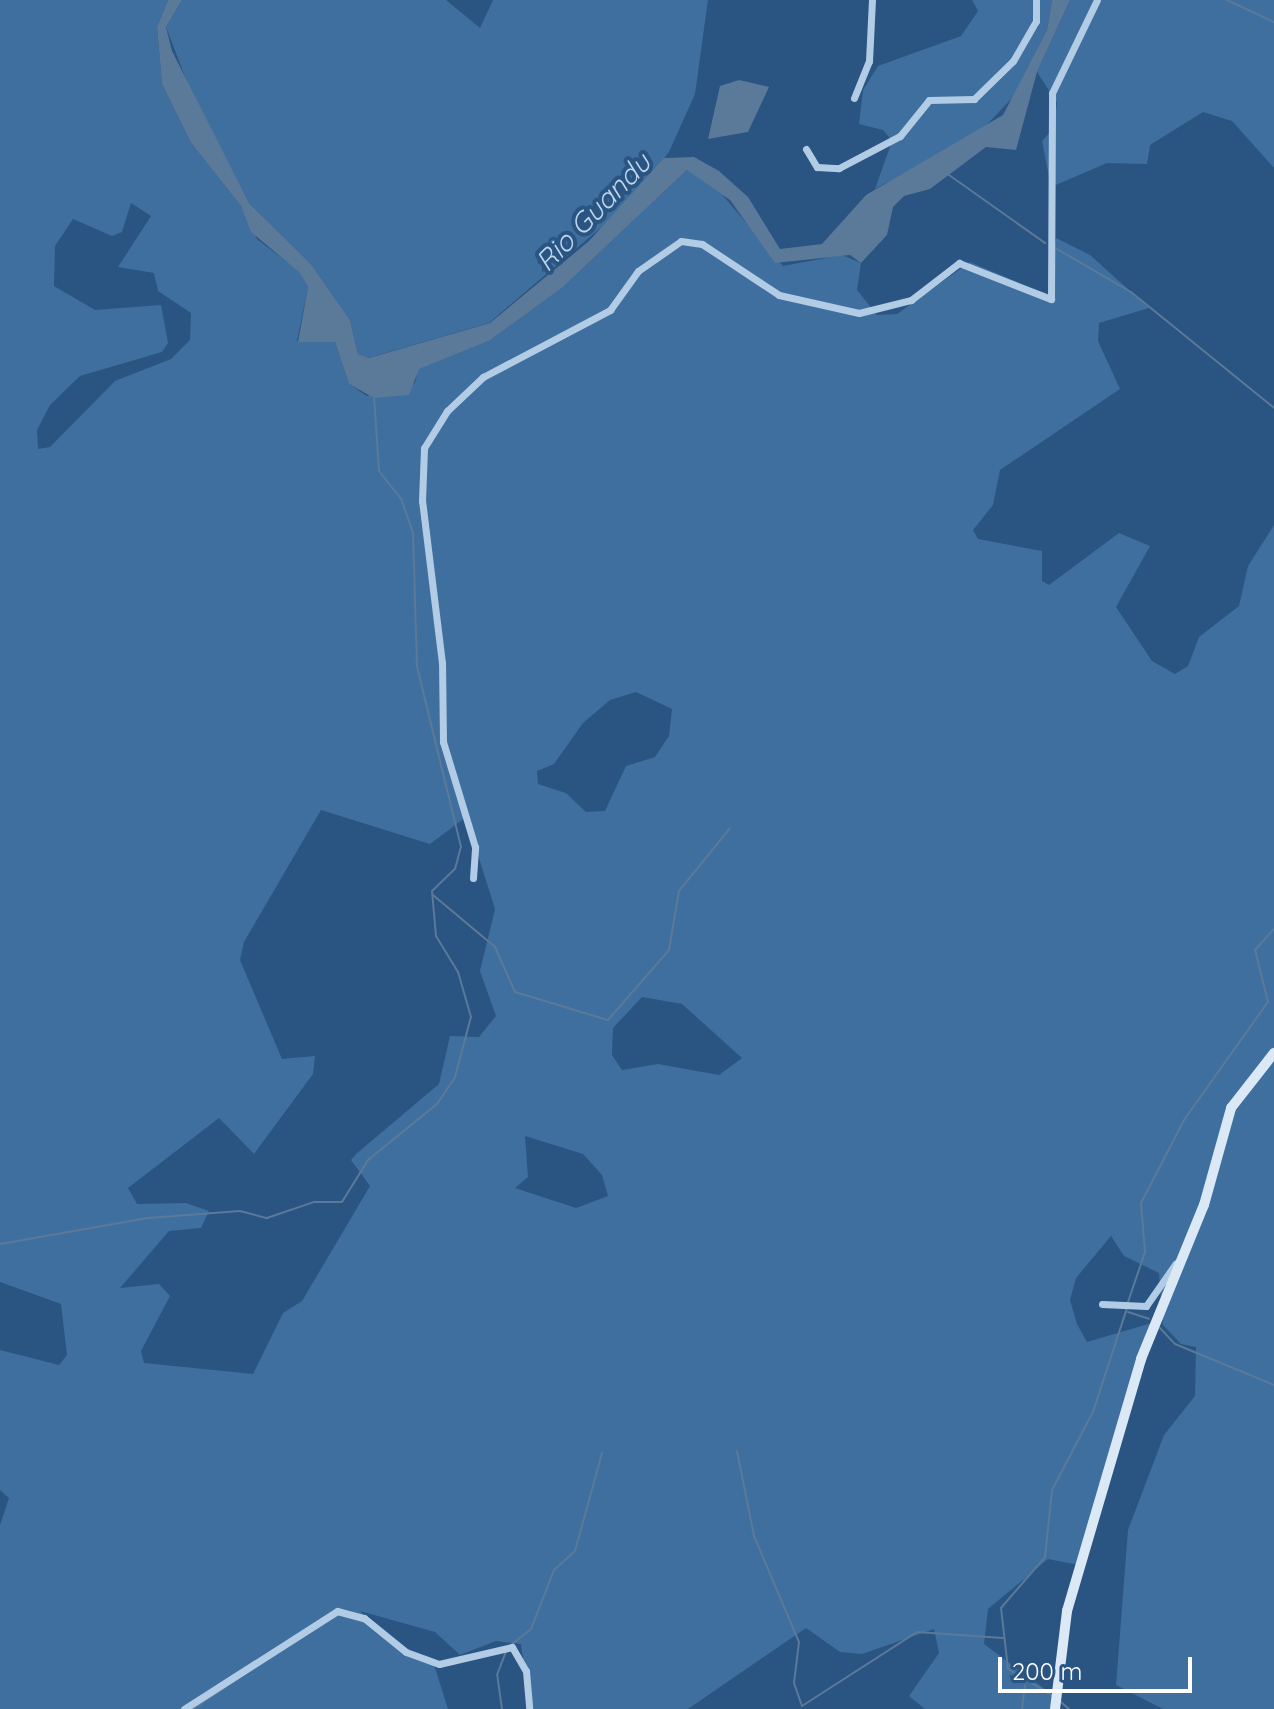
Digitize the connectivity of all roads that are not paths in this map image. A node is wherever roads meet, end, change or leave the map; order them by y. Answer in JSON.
{"nodes":[{"id":1,"x":872,"y":0,"type":"edge"},
{"id":2,"x":1036,"y":0,"type":"edge"},
{"id":3,"x":1097,"y":0,"type":"edge"},
{"id":4,"x":854,"y":98,"type":"dead end"},
{"id":5,"x":806,"y":149,"type":"dead end"},
{"id":6,"x":473,"y":878,"type":"dead end"},
{"id":7,"x":1274,"y":1053,"type":"edge"},
{"id":8,"x":1176,"y":1263,"type":"junction"},
{"id":9,"x":1102,"y":1304,"type":"dead end"},
{"id":10,"x":184,"y":1709,"type":"edge"},
{"id":11,"x":529,"y":1709,"type":"edge"},
{"id":12,"x":1055,"y":1709,"type":"edge"}],
"edges":[{"from":1,"to":4,"type":"street"},
{"from":2,"to":5,"type":"street"},
{"from":3,"to":6,"type":"street"},
{"from":7,"to":8,"type":"main road"},
{"from":8,"to":9,"type":"street"},
{"from":8,"to":12,"type":"main road"},
{"from":10,"to":11,"type":"street"}]}
